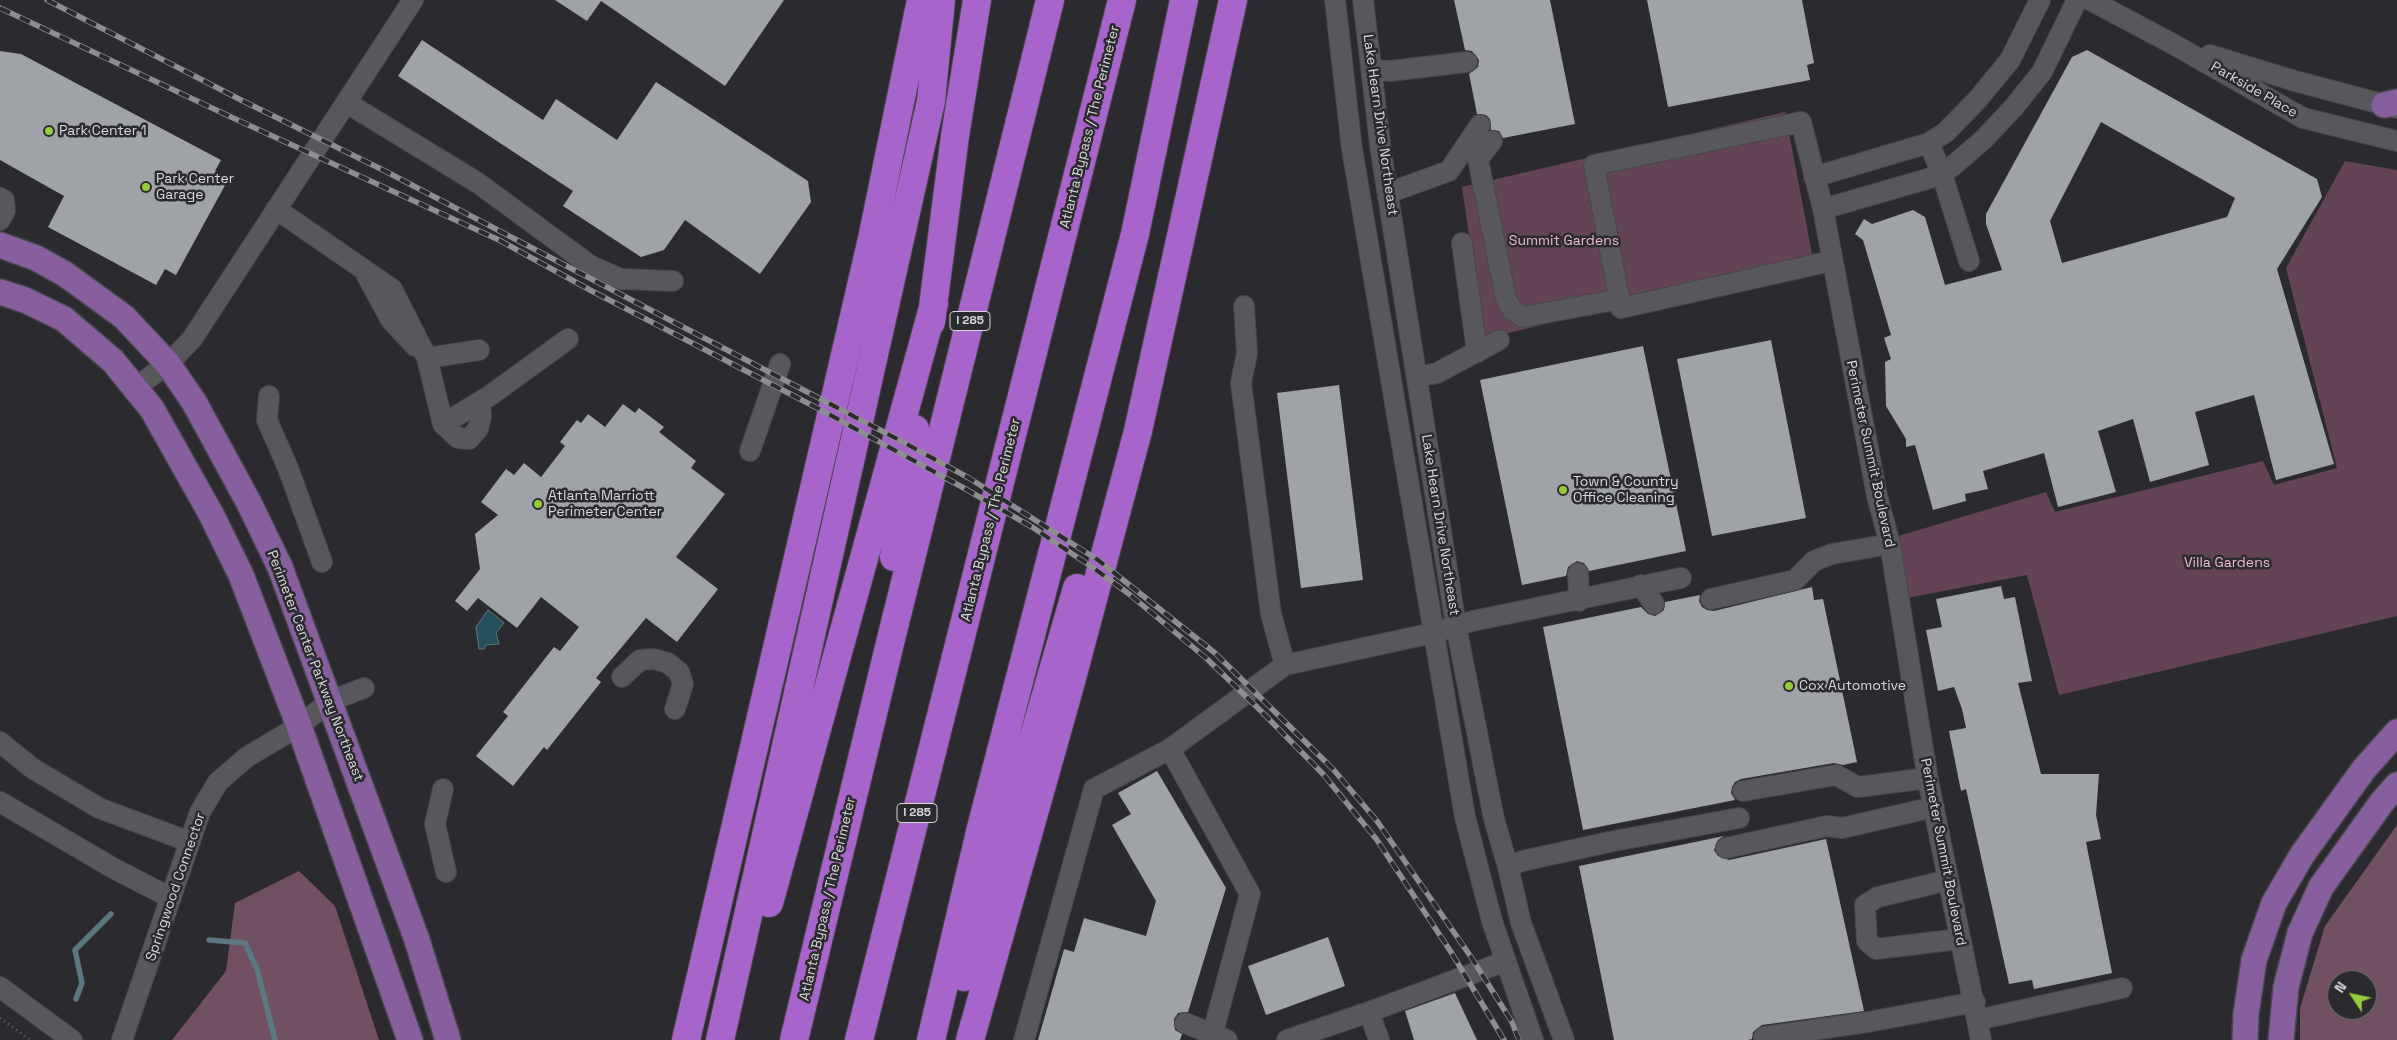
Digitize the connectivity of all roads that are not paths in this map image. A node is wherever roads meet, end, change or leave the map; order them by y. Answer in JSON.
{"nodes":[{"id":1,"x":413,"y":0,"type":"edge"},
{"id":2,"x":921,"y":0,"type":"edge"},
{"id":3,"x":941,"y":0,"type":"edge"},
{"id":4,"x":977,"y":0,"type":"edge"},
{"id":5,"x":1050,"y":0,"type":"edge"},
{"id":6,"x":1122,"y":0,"type":"edge"},
{"id":7,"x":1184,"y":0,"type":"edge"},
{"id":8,"x":1233,"y":0,"type":"edge"},
{"id":9,"x":1335,"y":0,"type":"edge"},
{"id":10,"x":1363,"y":0,"type":"edge"},
{"id":11,"x":2040,"y":0,"type":"edge"},
{"id":12,"x":2078,"y":0,"type":"edge"},
{"id":13,"x":2090,"y":0,"type":"edge"},
{"id":14,"x":2173,"y":44,"type":"junction"},
{"id":15,"x":1467,"y":62,"type":"dead end"},
{"id":16,"x":1372,"y":70,"type":"junction"},
{"id":17,"x":347,"y":102,"type":"junction"},
{"id":18,"x":2393,"y":105,"type":"edge"},
{"id":19,"x":1480,"y":125,"type":"dead end"},
{"id":20,"x":1492,"y":141,"type":"dead end"},
{"id":21,"x":2397,"y":141,"type":"edge"},
{"id":22,"x":1929,"y":143,"type":"junction"},
{"id":23,"x":1942,"y":174,"type":"junction"},
{"id":24,"x":1814,"y":177,"type":"junction"},
{"id":25,"x":1193,"y":191,"type":"junction"},
{"id":26,"x":1388,"y":193,"type":"junction"},
{"id":27,"x":0,"y":198,"type":"edge"},
{"id":28,"x":276,"y":209,"type":"junction"},
{"id":29,"x":1823,"y":209,"type":"junction"},
{"id":30,"x":0,"y":220,"type":"edge"},
{"id":31,"x":1462,"y":243,"type":"dead end"},
{"id":32,"x":0,"y":245,"type":"edge"},
{"id":33,"x":1831,"y":261,"type":"junction"},
{"id":34,"x":1969,"y":261,"type":"dead end"},
{"id":35,"x":673,"y":281,"type":"dead end"},
{"id":36,"x":0,"y":292,"type":"edge"},
{"id":37,"x":1620,"y":299,"type":"junction"},
{"id":38,"x":934,"y":304,"type":"junction"},
{"id":39,"x":1244,"y":306,"type":"dead end"},
{"id":40,"x":568,"y":339,"type":"dead end"},
{"id":41,"x":1499,"y":340,"type":"dead end"},
{"id":42,"x":479,"y":350,"type":"dead end"},
{"id":43,"x":1477,"y":352,"type":"junction"},
{"id":44,"x":427,"y":358,"type":"junction"},
{"id":45,"x":168,"y":364,"type":"junction"},
{"id":46,"x":780,"y":364,"type":"dead end"},
{"id":47,"x":1417,"y":376,"type":"junction"},
{"id":48,"x":136,"y":387,"type":"junction"},
{"id":49,"x":269,"y":396,"type":"dead end"},
{"id":50,"x":750,"y":450,"type":"dead end"},
{"id":51,"x":1890,"y":544,"type":"junction"},
{"id":52,"x":322,"y":562,"type":"dead end"},
{"id":53,"x":1578,"y":573,"type":"dead end"},
{"id":54,"x":1681,"y":578,"type":"dead end"},
{"id":55,"x":1641,"y":585,"type":"junction"},
{"id":56,"x":1711,"y":599,"type":"dead end"},
{"id":57,"x":1579,"y":601,"type":"junction"},
{"id":58,"x":1654,"y":604,"type":"dead end"},
{"id":59,"x":1456,"y":626,"type":"junction"},
{"id":60,"x":1433,"y":633,"type":"junction"},
{"id":61,"x":890,"y":643,"type":"junction"},
{"id":62,"x":1285,"y":665,"type":"junction"},
{"id":63,"x":622,"y":677,"type":"dead end"},
{"id":64,"x":364,"y":688,"type":"dead end"},
{"id":65,"x":330,"y":701,"type":"junction"},
{"id":66,"x":675,"y":709,"type":"dead end"},
{"id":67,"x":300,"y":726,"type":"junction"},
{"id":68,"x":2397,"y":732,"type":"edge"},
{"id":69,"x":0,"y":742,"type":"edge"},
{"id":70,"x":1170,"y":750,"type":"junction"},
{"id":71,"x":1928,"y":778,"type":"junction"},
{"id":72,"x":2397,"y":785,"type":"edge"},
{"id":73,"x":443,"y":789,"type":"dead end"},
{"id":74,"x":1743,"y":791,"type":"dead end"},
{"id":75,"x":0,"y":802,"type":"edge"},
{"id":76,"x":1934,"y":807,"type":"junction"},
{"id":77,"x":1739,"y":818,"type":"dead end"},
{"id":78,"x":190,"y":842,"type":"junction"},
{"id":79,"x":1726,"y":848,"type":"dead end"},
{"id":80,"x":1508,"y":867,"type":"junction"},
{"id":81,"x":446,"y":872,"type":"dead end"},
{"id":82,"x":1948,"y":880,"type":"junction"},
{"id":83,"x":171,"y":898,"type":"junction"},
{"id":84,"x":1959,"y":939,"type":"junction"},
{"id":85,"x":1506,"y":961,"type":"junction"},
{"id":86,"x":0,"y":987,"type":"edge"},
{"id":87,"x":2122,"y":988,"type":"dead end"},
{"id":88,"x":1976,"y":1011,"type":"junction"},
{"id":89,"x":1369,"y":1012,"type":"junction"},
{"id":90,"x":1185,"y":1023,"type":"dead end"},
{"id":91,"x":1764,"y":1037,"type":"dead end"},
{"id":92,"x":1217,"y":1038,"type":"edge"},
{"id":93,"x":72,"y":1040,"type":"edge"},
{"id":94,"x":122,"y":1040,"type":"edge"},
{"id":95,"x":410,"y":1040,"type":"edge"},
{"id":96,"x":448,"y":1040,"type":"edge"},
{"id":97,"x":686,"y":1040,"type":"edge"},
{"id":98,"x":722,"y":1040,"type":"edge"},
{"id":99,"x":794,"y":1040,"type":"edge"},
{"id":100,"x":860,"y":1040,"type":"edge"},
{"id":101,"x":932,"y":1040,"type":"edge"},
{"id":102,"x":946,"y":1040,"type":"edge"},
{"id":103,"x":970,"y":1040,"type":"edge"},
{"id":104,"x":1024,"y":1040,"type":"edge"},
{"id":105,"x":1287,"y":1040,"type":"edge"},
{"id":106,"x":1379,"y":1040,"type":"edge"},
{"id":107,"x":1533,"y":1040,"type":"edge"},
{"id":108,"x":1564,"y":1040,"type":"edge"},
{"id":109,"x":1981,"y":1040,"type":"edge"},
{"id":110,"x":2245,"y":1040,"type":"edge"},
{"id":111,"x":2281,"y":1040,"type":"edge"}],
"edges":[{"from":1,"to":17,"type":"street"},
{"from":2,"to":97,"type":"highway"},
{"from":3,"to":98,"type":"highway"},
{"from":4,"to":38,"type":"highway"},
{"from":5,"to":61,"type":"highway","name":"Atlanta Bypass / The Perimeter","number":"I 285"},
{"from":6,"to":100,"type":"highway","name":"Atlanta Bypass / The Perimeter","number":"I 285"},
{"from":7,"to":101,"type":"highway"},
{"from":8,"to":25,"type":"highway"},
{"from":9,"to":60,"type":"street","name":"Lake Hearn Drive Northeast"},
{"from":10,"to":16,"type":"street","name":"Lake Hearn Drive Northeast"},
{"from":11,"to":22,"type":"street"},
{"from":12,"to":23,"type":"street"},
{"from":13,"to":14,"type":"street","name":"Parkside Place"},
{"from":14,"to":18,"type":"street","name":"Parkside Place"},
{"from":14,"to":21,"type":"street","name":"Parkside Place"},
{"from":15,"to":16,"type":"street"},
{"from":16,"to":26,"type":"street","name":"Lake Hearn Drive Northeast"},
{"from":17,"to":28,"type":"street"},
{"from":17,"to":35,"type":"street"},
{"from":19,"to":26,"type":"street"},
{"from":20,"to":37,"type":"street"},
{"from":22,"to":23,"type":"street"},
{"from":22,"to":24,"type":"street"},
{"from":23,"to":29,"type":"street"},
{"from":23,"to":34,"type":"street"},
{"from":24,"to":29,"type":"street","name":"Perimeter Summit Boulevard"},
{"from":24,"to":37,"type":"street","name":"Perimeter Summit Boulevard"},
{"from":25,"to":102,"type":"highway"},
{"from":25,"to":103,"type":"highway"},
{"from":26,"to":47,"type":"street","name":"Lake Hearn Drive Northeast"},
{"from":27,"to":30,"type":"street"},
{"from":28,"to":44,"type":"street"},
{"from":28,"to":45,"type":"street"},
{"from":29,"to":33,"type":"street","name":"Perimeter Summit Boulevard"},
{"from":31,"to":43,"type":"street"},
{"from":32,"to":45,"type":"main road","name":"Perimeter Center Parkway Northeast"},
{"from":33,"to":37,"type":"street"},
{"from":33,"to":51,"type":"street","name":"Perimeter Summit Boulevard"},
{"from":36,"to":48,"type":"main road"},
{"from":38,"to":61,"type":"highway"},
{"from":38,"to":98,"type":"highway"},
{"from":39,"to":62,"type":"street"},
{"from":40,"to":44,"type":"street"},
{"from":41,"to":43,"type":"street"},
{"from":42,"to":44,"type":"street"},
{"from":43,"to":47,"type":"street"},
{"from":45,"to":48,"type":"street"},
{"from":45,"to":65,"type":"main road","name":"Perimeter Center Parkway Northeast"},
{"from":46,"to":50,"type":"street"},
{"from":47,"to":59,"type":"street","name":"Lake Hearn Drive Northeast"},
{"from":48,"to":67,"type":"main road"},
{"from":49,"to":52,"type":"street"},
{"from":51,"to":56,"type":"street"},
{"from":51,"to":71,"type":"street","name":"Perimeter Summit Boulevard"},
{"from":53,"to":57,"type":"street"},
{"from":54,"to":55,"type":"street"},
{"from":55,"to":57,"type":"street"},
{"from":55,"to":58,"type":"street"},
{"from":57,"to":59,"type":"street"},
{"from":59,"to":60,"type":"street"},
{"from":59,"to":80,"type":"street","name":"Lake Hearn Drive Northeast"},
{"from":60,"to":62,"type":"street"},
{"from":60,"to":85,"type":"street","name":"Lake Hearn Drive Northeast"},
{"from":61,"to":99,"type":"highway","name":"Atlanta Bypass / The Perimeter","number":"I 285"},
{"from":62,"to":70,"type":"street"},
{"from":63,"to":66,"type":"street"},
{"from":64,"to":65,"type":"street","name":"Springwood Connector"},
{"from":65,"to":67,"type":"street","name":"Springwood Connector"},
{"from":65,"to":96,"type":"main road","name":"Perimeter Center Parkway Northeast"},
{"from":67,"to":78,"type":"street","name":"Springwood Connector"},
{"from":67,"to":95,"type":"main road"},
{"from":68,"to":110,"type":"main road"},
{"from":69,"to":78,"type":"street"},
{"from":70,"to":92,"type":"street"},
{"from":70,"to":104,"type":"street"},
{"from":71,"to":74,"type":"street"},
{"from":71,"to":76,"type":"street","name":"Perimeter Summit Boulevard"},
{"from":72,"to":111,"type":"main road"},
{"from":73,"to":81,"type":"street"},
{"from":75,"to":83,"type":"street"},
{"from":76,"to":79,"type":"street"},
{"from":76,"to":82,"type":"street","name":"Perimeter Summit Boulevard"},
{"from":77,"to":80,"type":"street"},
{"from":78,"to":83,"type":"street","name":"Springwood Connector"},
{"from":80,"to":108,"type":"street","name":"Lake Hearn Drive Northeast"},
{"from":82,"to":84,"type":"street","name":"Perimeter Summit Boulevard"},
{"from":82,"to":84,"type":"street"},
{"from":83,"to":94,"type":"street","name":"Springwood Connector"},
{"from":84,"to":88,"type":"street","name":"Perimeter Summit Boulevard"},
{"from":85,"to":89,"type":"street"},
{"from":85,"to":107,"type":"street","name":"Lake Hearn Drive Northeast"},
{"from":86,"to":93,"type":"street"},
{"from":87,"to":88,"type":"street"},
{"from":88,"to":91,"type":"street"},
{"from":88,"to":109,"type":"street","name":"Perimeter Summit Boulevard"},
{"from":89,"to":105,"type":"street"},
{"from":89,"to":106,"type":"street"},
{"from":90,"to":92,"type":"street"}]}
